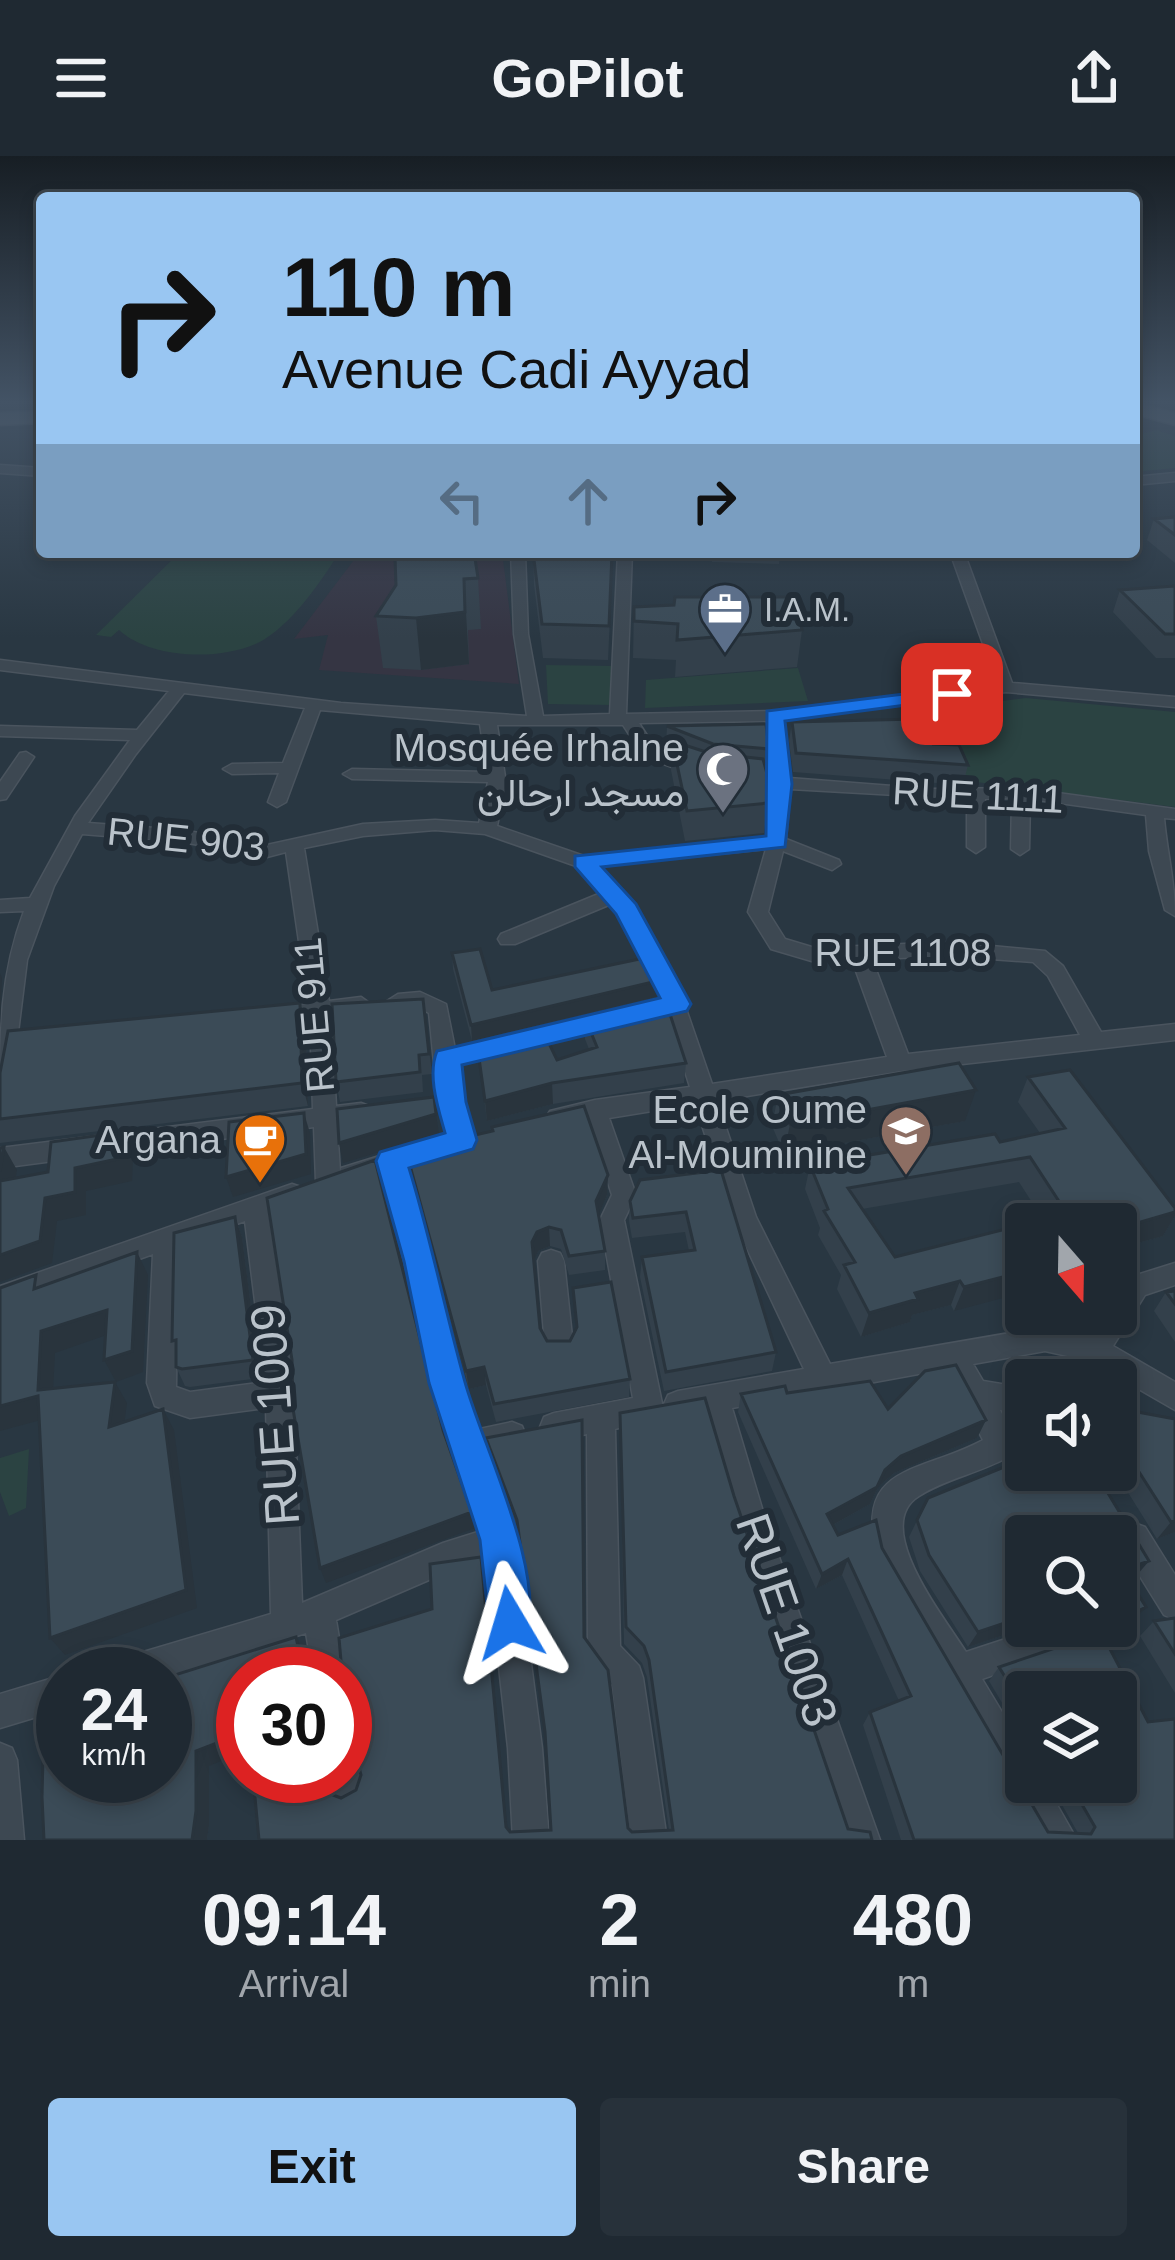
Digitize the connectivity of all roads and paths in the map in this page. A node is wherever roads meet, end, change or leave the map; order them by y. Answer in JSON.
{"nodes":[{"id":1,"x":518,"y":558,"type":"edge"},
{"id":2,"x":625,"y":558,"type":"edge"},
{"id":3,"x":959,"y":558,"type":"edge"},
{"id":4,"x":0,"y":665,"type":"edge"},
{"id":5,"x":1006,"y":687,"type":"junction"},
{"id":6,"x":179,"y":689,"type":"junction"},
{"id":7,"x":1175,"y":702,"type":"edge"},
{"id":8,"x":314,"y":705,"type":"junction"},
{"id":9,"x":774,"y":716,"type":"junction"},
{"id":10,"x":488,"y":720,"type":"junction"},
{"id":11,"x":623,"y":721,"type":"junction"},
{"id":12,"x":536,"y":722,"type":"junction"},
{"id":13,"x":0,"y":731,"type":"edge"},
{"id":14,"x":141,"y":735,"type":"junction"},
{"id":15,"x":26,"y":757,"type":"dead end"},
{"id":16,"x":288,"y":768,"type":"junction"},
{"id":17,"x":232,"y":769,"type":"dead end"},
{"id":18,"x":352,"y":775,"type":"dead end"},
{"id":19,"x":720,"y":775,"type":"edge"},
{"id":20,"x":495,"y":777,"type":"junction"},
{"id":21,"x":752,"y":780,"type":"edge"},
{"id":22,"x":781,"y":784,"type":"junction"},
{"id":23,"x":1021,"y":793,"type":"junction"},
{"id":24,"x":976,"y":794,"type":"junction"},
{"id":25,"x":0,"y":795,"type":"edge"},
{"id":26,"x":277,"y":802,"type":"dead end"},
{"id":27,"x":1154,"y":811,"type":"junction"},
{"id":28,"x":1175,"y":814,"type":"edge"},
{"id":29,"x":78,"y":828,"type":"junction"},
{"id":30,"x":488,"y":829,"type":"junction"},
{"id":31,"x":777,"y":842,"type":"junction"},
{"id":32,"x":976,"y":847,"type":"dead end"},
{"id":33,"x":295,"y":848,"type":"junction"},
{"id":34,"x":1020,"y":849,"type":"dead end"},
{"id":35,"x":583,"y":862,"type":"junction"},
{"id":36,"x":832,"y":864,"type":"dead end"},
{"id":37,"x":615,"y":895,"type":"junction"},
{"id":38,"x":38,"y":904,"type":"junction"},
{"id":39,"x":0,"y":906,"type":"edge"},
{"id":40,"x":1175,"y":910,"type":"edge"},
{"id":41,"x":508,"y":939,"type":"dead end"},
{"id":42,"x":859,"y":952,"type":"junction"},
{"id":43,"x":10,"y":969,"type":"edge"},
{"id":44,"x":320,"y":1010,"type":"junction"},
{"id":45,"x":654,"y":1010,"type":"junction"},
{"id":46,"x":254,"y":1017,"type":"edge"},
{"id":47,"x":1175,"y":1032,"type":"edge"},
{"id":48,"x":1094,"y":1040,"type":"junction"},
{"id":49,"x":447,"y":1058,"type":"junction"},
{"id":50,"x":900,"y":1063,"type":"junction"},
{"id":51,"x":0,"y":1089,"type":"edge"},
{"id":52,"x":702,"y":1097,"type":"junction"},
{"id":53,"x":387,"y":1109,"type":"edge"},
{"id":54,"x":595,"y":1109,"type":"junction"},
{"id":55,"x":322,"y":1115,"type":"junction"},
{"id":56,"x":538,"y":1121,"type":"edge"},
{"id":57,"x":0,"y":1158,"type":"edge"},
{"id":58,"x":391,"y":1161,"type":"junction"},
{"id":59,"x":328,"y":1182,"type":"junction"},
{"id":60,"x":255,"y":1207,"type":"junction"},
{"id":61,"x":166,"y":1238,"type":"junction"},
{"id":62,"x":551,"y":1261,"type":"dead end"},
{"id":63,"x":1175,"y":1274,"type":"edge"},
{"id":64,"x":591,"y":1288,"type":"junction"},
{"id":65,"x":0,"y":1298,"type":"edge"},
{"id":66,"x":559,"y":1346,"type":"edge"},
{"id":67,"x":1096,"y":1350,"type":"junction"},
{"id":68,"x":952,"y":1353,"type":"junction"},
{"id":69,"x":823,"y":1380,"type":"junction"},
{"id":70,"x":974,"y":1392,"type":"junction"},
{"id":71,"x":279,"y":1394,"type":"junction"},
{"id":72,"x":1005,"y":1398,"type":"edge"},
{"id":73,"x":715,"y":1399,"type":"junction"},
{"id":74,"x":649,"y":1408,"type":"junction"},
{"id":75,"x":1168,"y":1412,"type":"edge"},
{"id":76,"x":601,"y":1418,"type":"junction"},
{"id":77,"x":465,"y":1446,"type":"junction"},
{"id":78,"x":1113,"y":1503,"type":"edge"},
{"id":79,"x":500,"y":1540,"type":"junction"},
{"id":80,"x":1175,"y":1604,"type":"edge"},
{"id":81,"x":320,"y":1612,"type":"junction"},
{"id":82,"x":287,"y":1625,"type":"junction"},
{"id":83,"x":325,"y":1647,"type":"edge"},
{"id":84,"x":1030,"y":1647,"type":"edge"},
{"id":85,"x":192,"y":1653,"type":"edge"},
{"id":86,"x":961,"y":1670,"type":"junction"},
{"id":87,"x":36,"y":1700,"type":"edge"},
{"id":88,"x":0,"y":1711,"type":"edge"},
{"id":89,"x":0,"y":1760,"type":"edge"},
{"id":90,"x":6,"y":1840,"type":"edge"},
{"id":91,"x":531,"y":1840,"type":"edge"},
{"id":92,"x":649,"y":1840,"type":"edge"},
{"id":93,"x":862,"y":1840,"type":"edge"},
{"id":94,"x":1059,"y":1840,"type":"edge"}],
"edges":[{"from":1,"to":12,"type":"street"},
{"from":2,"to":11,"type":"street"},
{"from":3,"to":5,"type":"street"},
{"from":4,"to":6,"type":"street"},
{"from":5,"to":7,"type":"street"},
{"from":5,"to":9,"type":"street"},
{"from":6,"to":8,"type":"street"},
{"from":6,"to":14,"type":"street"},
{"from":8,"to":10,"type":"street"},
{"from":8,"to":16,"type":"street"},
{"from":9,"to":11,"type":"street"},
{"from":9,"to":22,"type":"street","name":"RUE 1108"},
{"from":10,"to":12,"type":"street"},
{"from":10,"to":20,"type":"street"},
{"from":11,"to":12,"type":"street"},
{"from":11,"to":19,"type":"street"},
{"from":13,"to":14,"type":"street"},
{"from":14,"to":29,"type":"street"},
{"from":15,"to":25,"type":"street"},
{"from":16,"to":17,"type":"street"},
{"from":16,"to":26,"type":"street"},
{"from":18,"to":20,"type":"street"},
{"from":20,"to":30,"type":"street"},
{"from":21,"to":22,"type":"street","name":"RUE 1111"},
{"from":22,"to":24,"type":"street","name":"RUE 1111"},
{"from":22,"to":31,"type":"street","name":"RUE 1108"},
{"from":23,"to":24,"type":"street","name":"RUE 1111"},
{"from":23,"to":27,"type":"street","name":"RUE 1111"},
{"from":23,"to":34,"type":"street"},
{"from":24,"to":32,"type":"street"},
{"from":27,"to":28,"type":"street","name":"RUE 1111"},
{"from":27,"to":40,"type":"street"},
{"from":29,"to":33,"type":"street","name":"RUE 903"},
{"from":29,"to":38,"type":"street"},
{"from":30,"to":33,"type":"street","name":"RUE 903"},
{"from":30,"to":35,"type":"street","name":"RUE 903"},
{"from":31,"to":35,"type":"street"},
{"from":31,"to":36,"type":"street"},
{"from":31,"to":42,"type":"street","name":"RUE 1108"},
{"from":33,"to":44,"type":"street","name":"RUE 911"},
{"from":35,"to":37,"type":"street"},
{"from":37,"to":41,"type":"street"},
{"from":37,"to":45,"type":"street"},
{"from":38,"to":39,"type":"street"},
{"from":38,"to":43,"type":"street"},
{"from":42,"to":48,"type":"street","name":"RUE 1108"},
{"from":42,"to":50,"type":"street"},
{"from":43,"to":51,"type":"street"},
{"from":44,"to":46,"type":"street"},
{"from":44,"to":49,"type":"street"},
{"from":44,"to":55,"type":"street","name":"RUE 911"},
{"from":45,"to":49,"type":"street"},
{"from":45,"to":52,"type":"street"},
{"from":47,"to":48,"type":"street"},
{"from":48,"to":50,"type":"street"},
{"from":49,"to":58,"type":"street"},
{"from":50,"to":52,"type":"street"},
{"from":52,"to":54,"type":"street"},
{"from":52,"to":69,"type":"street"},
{"from":53,"to":55,"type":"street"},
{"from":54,"to":56,"type":"street"},
{"from":54,"to":64,"type":"street"},
{"from":55,"to":57,"type":"street"},
{"from":55,"to":59,"type":"street","name":"RUE 911"},
{"from":58,"to":59,"type":"street"},
{"from":58,"to":77,"type":"street"},
{"from":59,"to":60,"type":"street"},
{"from":60,"to":61,"type":"street"},
{"from":60,"to":71,"type":"street","name":"RUE 1009"},
{"from":61,"to":65,"type":"street"},
{"from":61,"to":71,"type":"street"},
{"from":62,"to":64,"type":"street"},
{"from":63,"to":67,"type":"street"},
{"from":64,"to":66,"type":"street"},
{"from":64,"to":74,"type":"street"},
{"from":67,"to":68,"type":"street"},
{"from":67,"to":75,"type":"street"},
{"from":68,"to":69,"type":"street"},
{"from":68,"to":70,"type":"street"},
{"from":69,"to":73,"type":"street"},
{"from":70,"to":72,"type":"street"},
{"from":70,"to":86,"type":"street"},
{"from":71,"to":82,"type":"street","name":"RUE 1009"},
{"from":73,"to":74,"type":"street"},
{"from":73,"to":93,"type":"street","name":"RUE 1003"},
{"from":74,"to":76,"type":"street"},
{"from":76,"to":77,"type":"street"},
{"from":76,"to":92,"type":"street"},
{"from":77,"to":79,"type":"street"},
{"from":78,"to":80,"type":"street"},
{"from":79,"to":81,"type":"street"},
{"from":79,"to":91,"type":"street"},
{"from":81,"to":82,"type":"street"},
{"from":81,"to":83,"type":"street"},
{"from":82,"to":85,"type":"street"},
{"from":84,"to":86,"type":"street"},
{"from":86,"to":94,"type":"street"},
{"from":87,"to":88,"type":"street"},
{"from":89,"to":90,"type":"street"}]}
